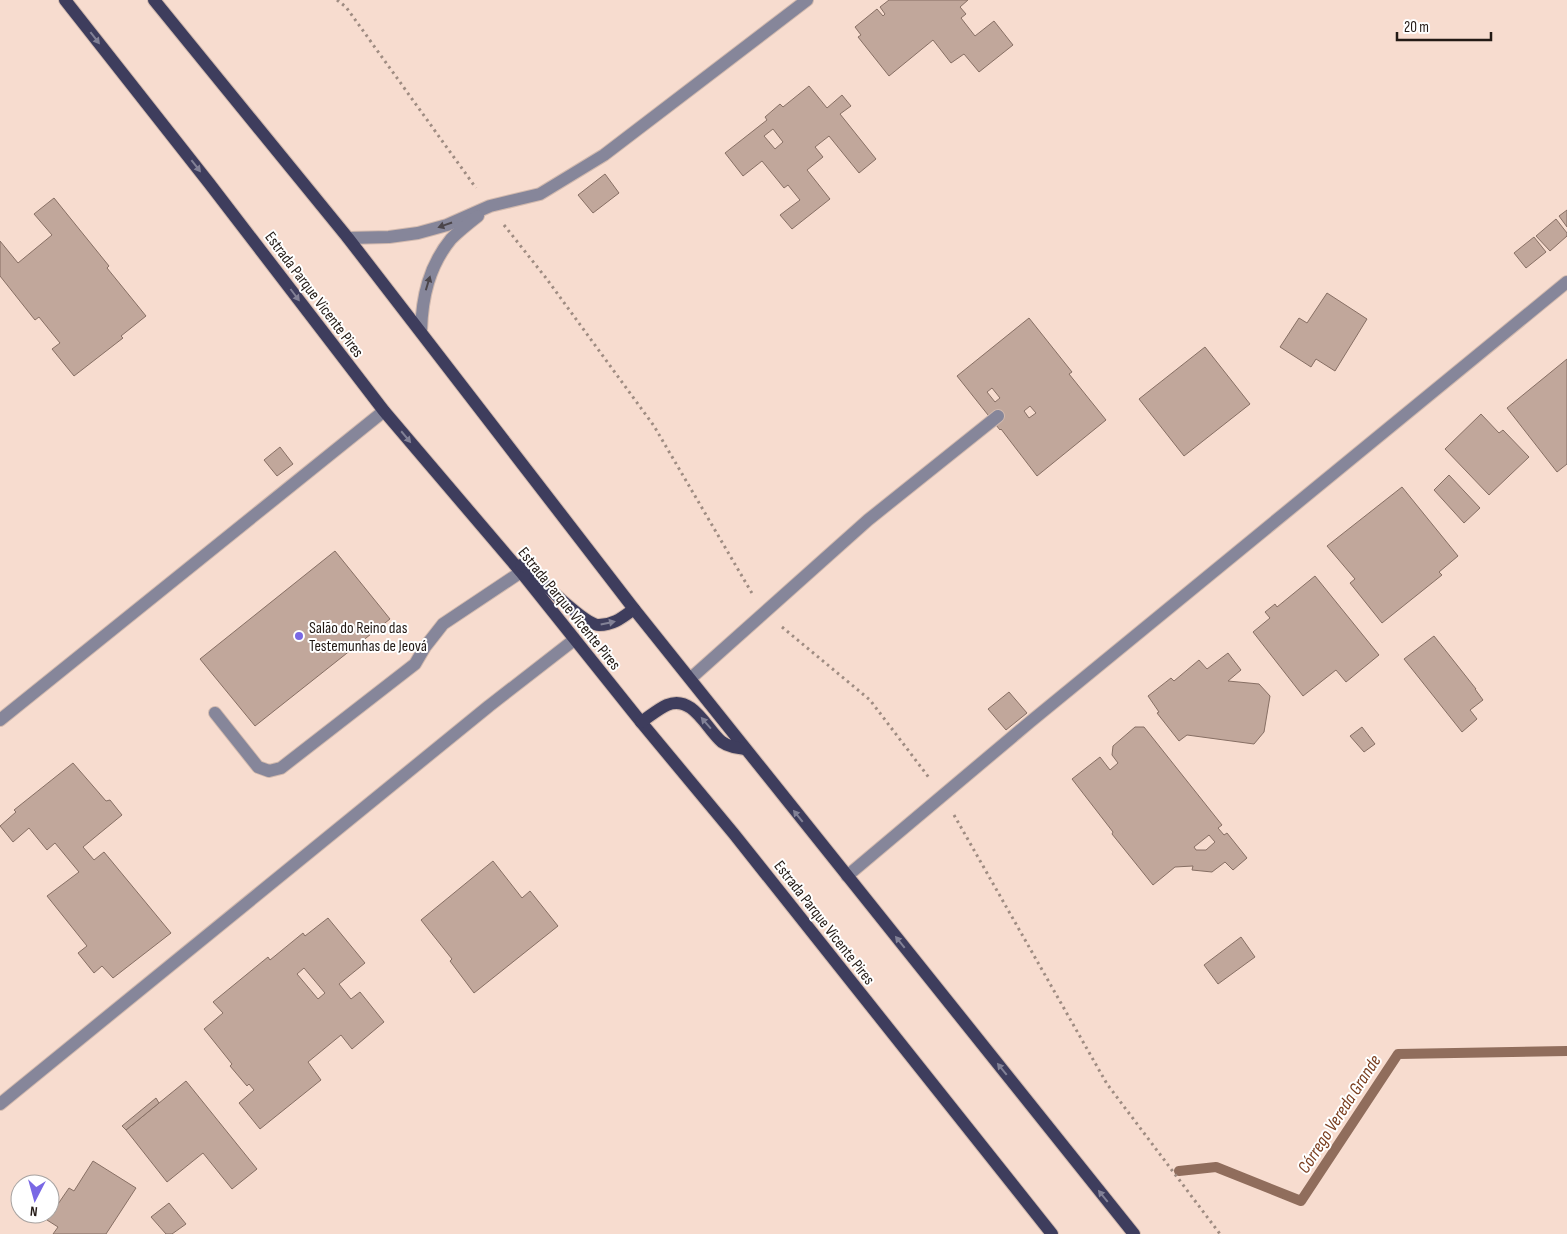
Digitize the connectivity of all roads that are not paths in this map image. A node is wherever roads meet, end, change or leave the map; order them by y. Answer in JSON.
{"nodes":[{"id":1,"x":65,"y":0,"type":"edge"},
{"id":2,"x":154,"y":0,"type":"edge"},
{"id":3,"x":807,"y":0,"type":"edge"},
{"id":4,"x":490,"y":206,"type":"junction"},
{"id":5,"x":348,"y":238,"type":"junction"},
{"id":6,"x":1567,"y":282,"type":"edge"},
{"id":7,"x":421,"y":331,"type":"junction"},
{"id":8,"x":384,"y":411,"type":"junction"},
{"id":9,"x":998,"y":416,"type":"dead end"},
{"id":10,"x":511,"y":562,"type":"junction"},
{"id":11,"x":521,"y":572,"type":"junction"},
{"id":12,"x":634,"y":609,"type":"junction"},
{"id":13,"x":574,"y":640,"type":"junction"},
{"id":14,"x":691,"y":678,"type":"junction"},
{"id":15,"x":215,"y":713,"type":"dead end"},
{"id":16,"x":0,"y":720,"type":"edge"},
{"id":17,"x":641,"y":722,"type":"junction"},
{"id":18,"x":745,"y":749,"type":"junction"},
{"id":19,"x":847,"y":876,"type":"junction"},
{"id":20,"x":0,"y":1104,"type":"edge"},
{"id":21,"x":1052,"y":1234,"type":"edge"},
{"id":22,"x":1134,"y":1234,"type":"edge"}],
"edges":[{"from":1,"to":8,"type":"main road","name":"Estrada Parque Vicente Pires","one_way":true},
{"from":2,"to":5,"type":"main road"},
{"from":3,"to":4,"type":"street"},
{"from":4,"to":5,"type":"street","one_way":true},
{"from":7,"to":4,"type":"street","one_way":true},
{"from":5,"to":7,"type":"main road"},
{"from":6,"to":19,"type":"street"},
{"from":7,"to":12,"type":"main road"},
{"from":8,"to":10,"type":"main road","name":"Estrada Parque Vicente Pires","one_way":true},
{"from":8,"to":16,"type":"street"},
{"from":9,"to":14,"type":"street"},
{"from":10,"to":11,"type":"main road","name":"Estrada Parque Vicente Pires"},
{"from":10,"to":12,"type":"main road","one_way":true},
{"from":11,"to":13,"type":"main road","name":"Estrada Parque Vicente Pires"},
{"from":11,"to":15,"type":"street"},
{"from":12,"to":14,"type":"main road"},
{"from":13,"to":17,"type":"main road","name":"Estrada Parque Vicente Pires"},
{"from":13,"to":20,"type":"street"},
{"from":14,"to":18,"type":"main road"},
{"from":18,"to":17,"type":"main road","one_way":true},
{"from":17,"to":21,"type":"main road","name":"Estrada Parque Vicente Pires"},
{"from":19,"to":18,"type":"main road","one_way":true},
{"from":22,"to":19,"type":"main road","one_way":true}]}
